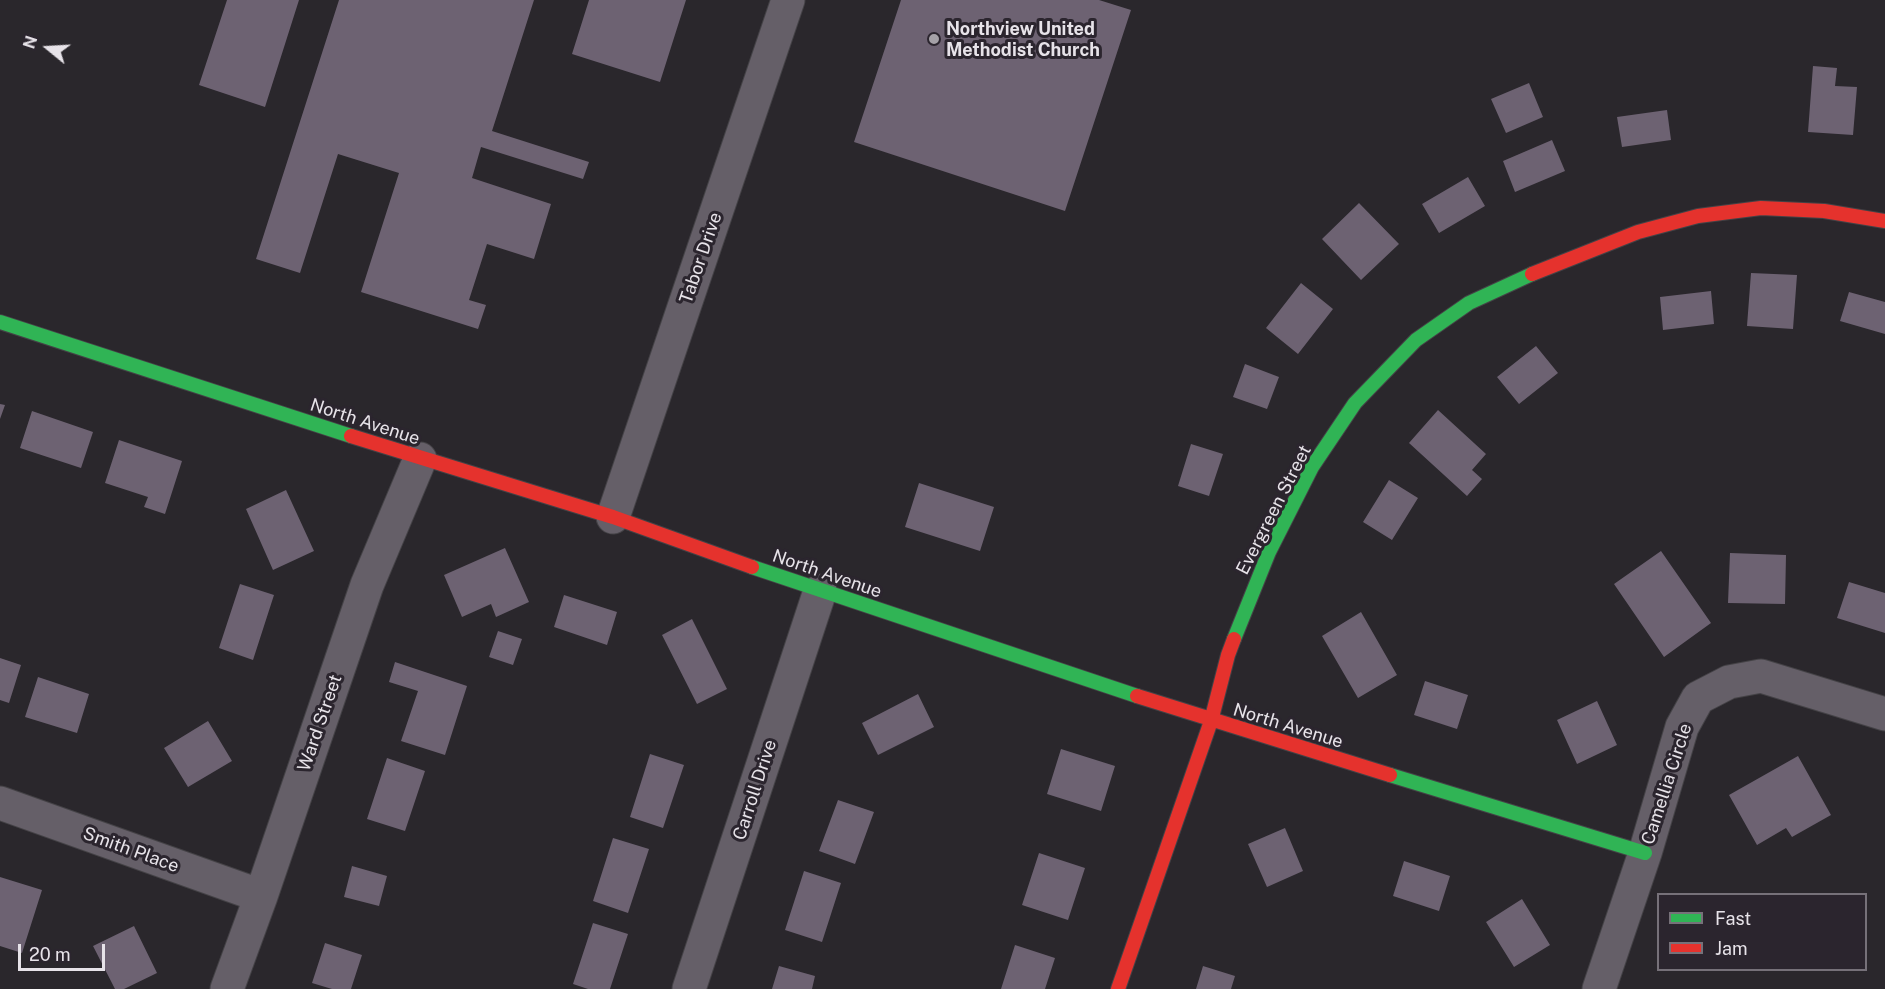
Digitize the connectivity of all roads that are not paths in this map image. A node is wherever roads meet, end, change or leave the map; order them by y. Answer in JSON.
{"nodes":[{"id":1,"x":788,"y":0,"type":"edge"},
{"id":2,"x":1885,"y":221,"type":"edge"},
{"id":3,"x":0,"y":322,"type":"edge"},
{"id":4,"x":420,"y":459,"type":"junction"},
{"id":5,"x":614,"y":517,"type":"junction"},
{"id":6,"x":820,"y":591,"type":"junction"},
{"id":7,"x":1885,"y":714,"type":"edge"},
{"id":8,"x":1211,"y":721,"type":"junction"},
{"id":9,"x":0,"y":803,"type":"edge"},
{"id":10,"x":1645,"y":853,"type":"junction"},
{"id":11,"x":261,"y":896,"type":"junction"},
{"id":12,"x":227,"y":989,"type":"edge"},
{"id":13,"x":689,"y":989,"type":"edge"},
{"id":14,"x":1118,"y":989,"type":"edge"},
{"id":15,"x":1599,"y":989,"type":"edge"}],
"edges":[{"from":1,"to":5,"type":"street","name":"Tabor Drive"},
{"from":2,"to":8,"type":"street","name":"Evergreen Street"},
{"from":3,"to":4,"type":"street","name":"North Avenue"},
{"from":4,"to":5,"type":"street","name":"North Avenue"},
{"from":4,"to":11,"type":"street","name":"Ward Street"},
{"from":5,"to":6,"type":"street","name":"North Avenue"},
{"from":6,"to":8,"type":"street","name":"North Avenue"},
{"from":6,"to":13,"type":"street","name":"Carroll Drive"},
{"from":7,"to":10,"type":"street","name":"Camellia Circle"},
{"from":8,"to":10,"type":"street","name":"North Avenue"},
{"from":8,"to":14,"type":"street","name":"Evergreen Street"},
{"from":9,"to":11,"type":"street","name":"Smith Place"},
{"from":10,"to":15,"type":"street","name":"Camellia Circle"},
{"from":11,"to":12,"type":"street","name":"Ward Street"}]}
